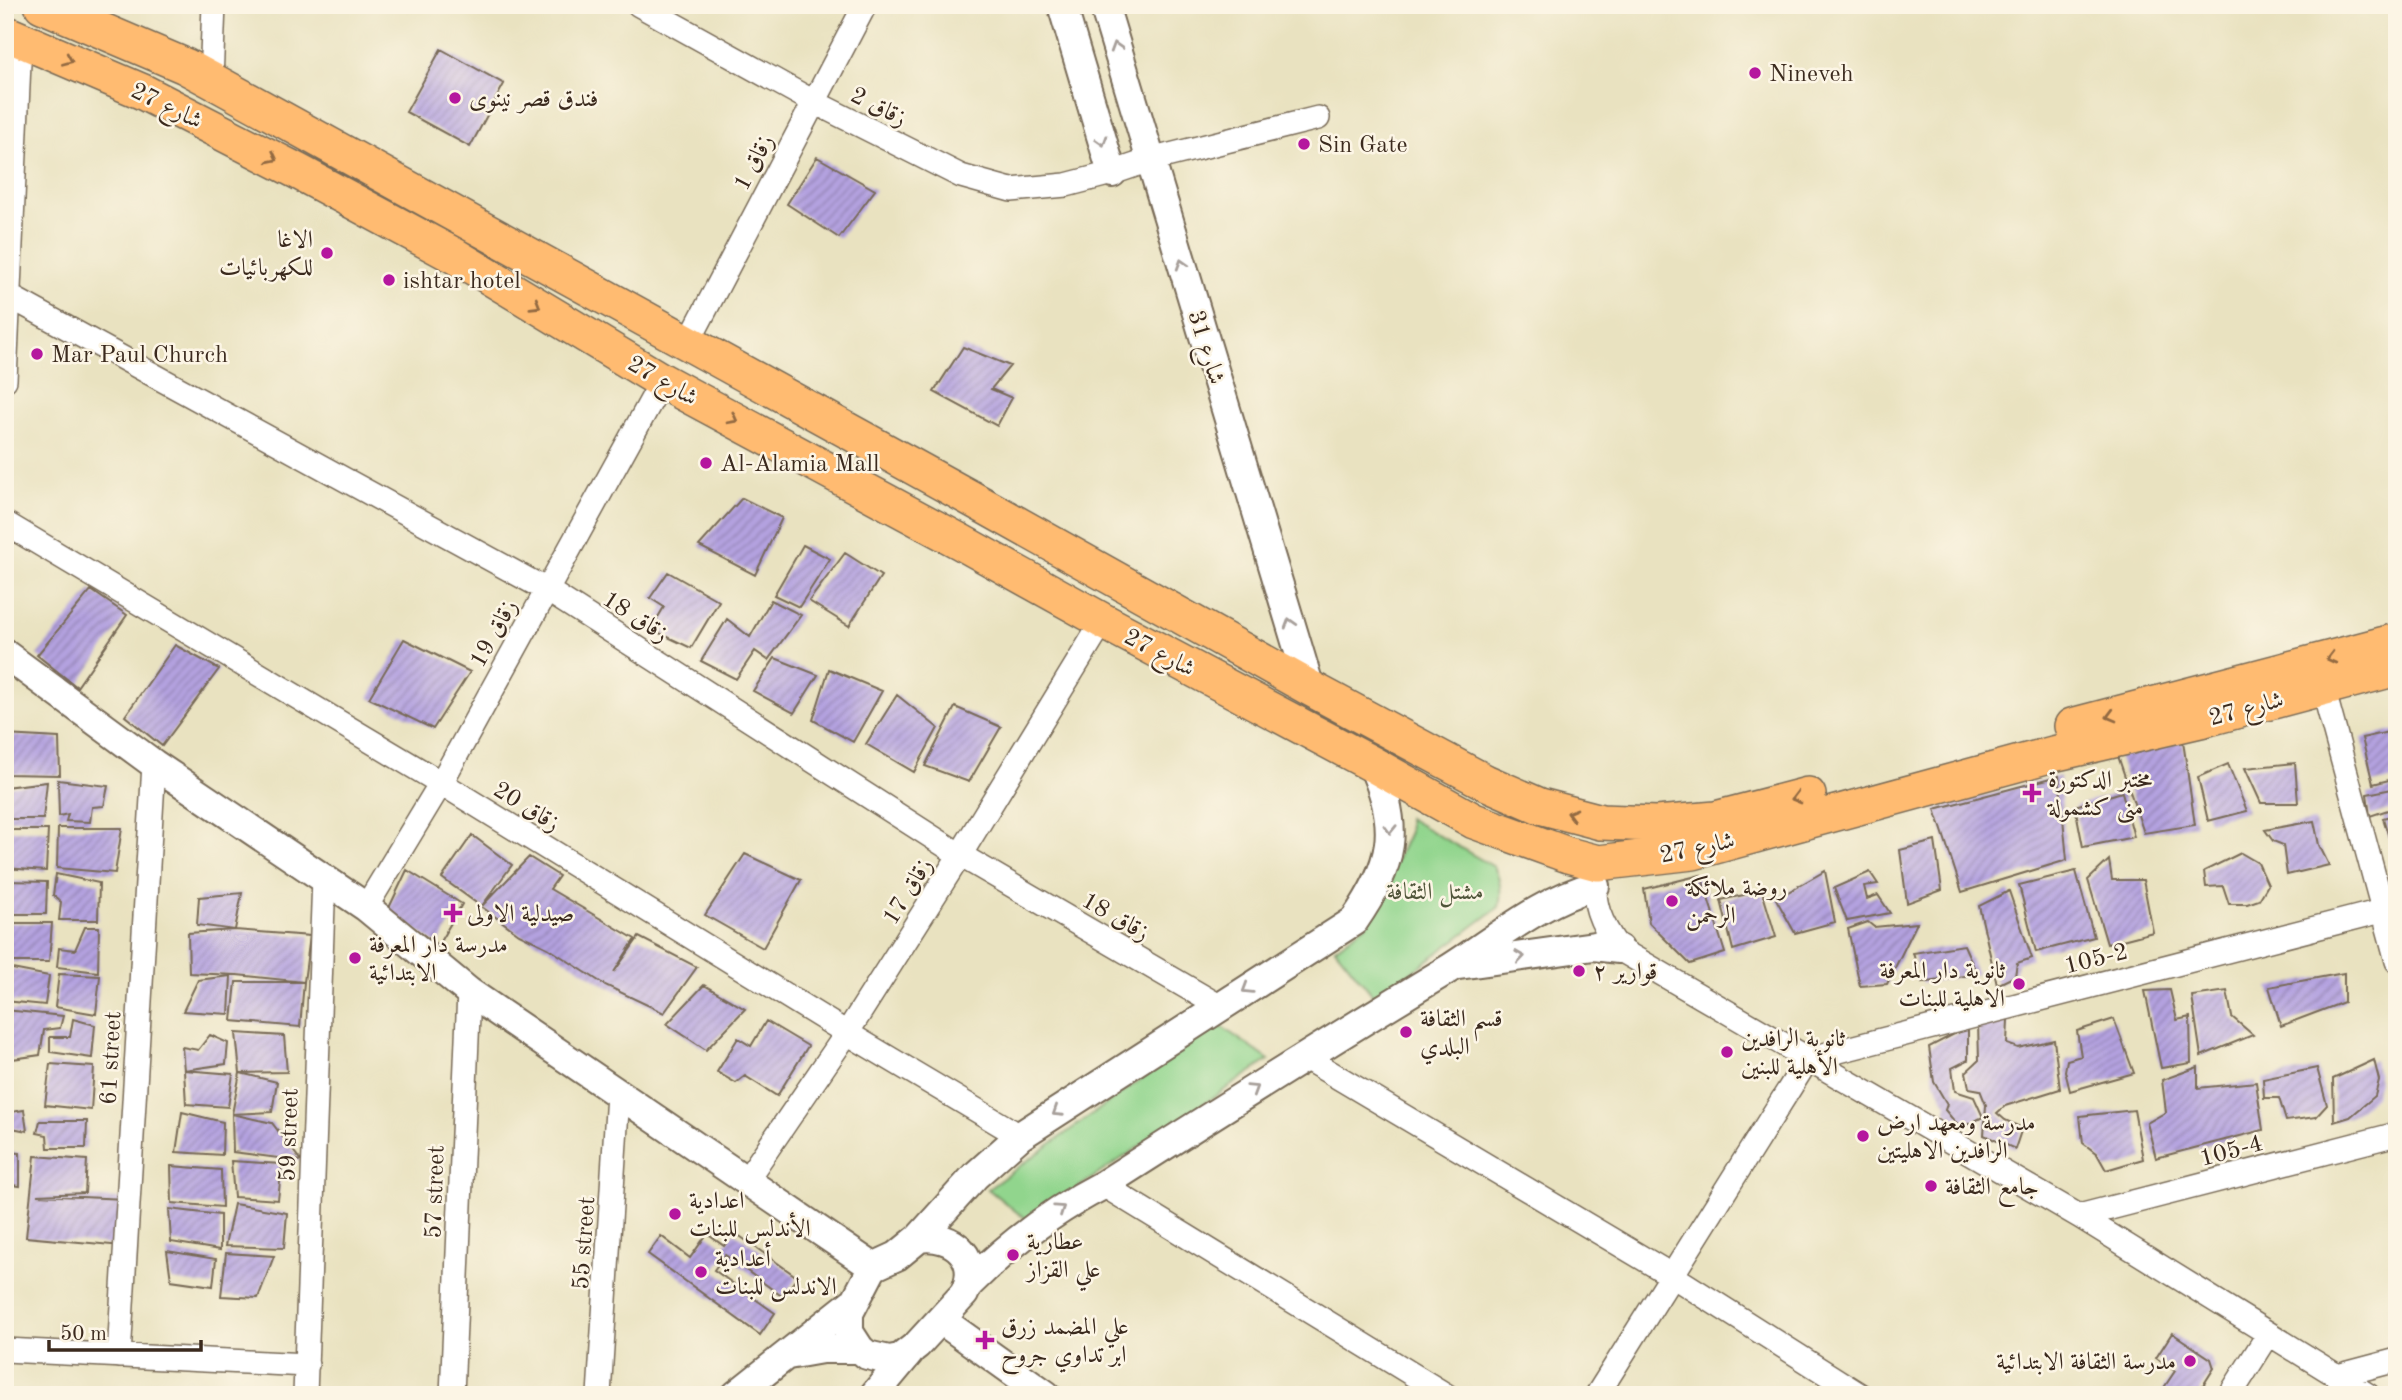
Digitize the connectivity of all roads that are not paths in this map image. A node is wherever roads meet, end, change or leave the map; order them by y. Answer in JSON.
{"nodes":[{"id":1,"x":42,"y":5,"type":"edge"},
{"id":2,"x":214,"y":5,"type":"edge"},
{"id":3,"x":639,"y":5,"type":"edge"},
{"id":4,"x":865,"y":5,"type":"edge"},
{"id":5,"x":1062,"y":5,"type":"edge"},
{"id":6,"x":1104,"y":5,"type":"edge"},
{"id":7,"x":13,"y":37,"type":"edge"},
{"id":8,"x":211,"y":80,"type":"junction"},
{"id":9,"x":814,"y":102,"type":"junction"},
{"id":10,"x":1318,"y":118,"type":"dead end"},
{"id":11,"x":1150,"y":160,"type":"junction"},
{"id":12,"x":1112,"y":173,"type":"junction"},
{"id":13,"x":9,"y":296,"type":"junction"},
{"id":14,"x":688,"y":343,"type":"junction"},
{"id":15,"x":5,"y":380,"type":"edge"},
{"id":16,"x":662,"y":381,"type":"junction"},
{"id":17,"x":981,"y":504,"type":"junction"},
{"id":18,"x":5,"y":523,"type":"edge"},
{"id":19,"x":961,"y":542,"type":"junction"},
{"id":20,"x":547,"y":590,"type":"junction"},
{"id":21,"x":1102,"y":621,"type":"junction"},
{"id":22,"x":2397,"y":641,"type":"edge"},
{"id":23,"x":5,"y":654,"type":"edge"},
{"id":24,"x":2397,"y":668,"type":"edge"},
{"id":25,"x":1310,"y":688,"type":"junction"},
{"id":26,"x":2323,"y":688,"type":"junction"},
{"id":27,"x":154,"y":764,"type":"junction"},
{"id":28,"x":1372,"y":764,"type":"junction"},
{"id":29,"x":441,"y":783,"type":"junction"},
{"id":30,"x":960,"y":855,"type":"junction"},
{"id":31,"x":1596,"y":874,"type":"junction"},
{"id":32,"x":324,"y":878,"type":"junction"},
{"id":33,"x":366,"y":907,"type":"junction"},
{"id":34,"x":2390,"y":909,"type":"edge"},
{"id":35,"x":1619,"y":948,"type":"junction"},
{"id":36,"x":2397,"y":961,"type":"edge"},
{"id":37,"x":1453,"y":966,"type":"junction"},
{"id":38,"x":469,"y":992,"type":"junction"},
{"id":39,"x":1219,"y":1006,"type":"junction"},
{"id":40,"x":847,"y":1033,"type":"junction"},
{"id":41,"x":1304,"y":1057,"type":"junction"},
{"id":42,"x":1808,"y":1059,"type":"junction"},
{"id":43,"x":618,"y":1094,"type":"junction"},
{"id":44,"x":2397,"y":1134,"type":"edge"},
{"id":45,"x":1020,"y":1136,"type":"junction"},
{"id":46,"x":745,"y":1182,"type":"junction"},
{"id":47,"x":1103,"y":1185,"type":"junction"},
{"id":48,"x":2079,"y":1216,"type":"junction"},
{"id":49,"x":919,"y":1238,"type":"junction"},
{"id":50,"x":873,"y":1267,"type":"junction"},
{"id":51,"x":1671,"y":1275,"type":"junction"},
{"id":52,"x":970,"y":1283,"type":"junction"},
{"id":53,"x":852,"y":1303,"type":"junction"},
{"id":54,"x":941,"y":1320,"type":"junction"},
{"id":55,"x":2268,"y":1335,"type":"junction"},
{"id":56,"x":5,"y":1350,"type":"edge"},
{"id":57,"x":863,"y":1352,"type":"junction"},
{"id":58,"x":909,"y":1353,"type":"junction"},
{"id":59,"x":785,"y":1355,"type":"junction"},
{"id":60,"x":119,"y":1356,"type":"junction"},
{"id":61,"x":2397,"y":1360,"type":"edge"},
{"id":62,"x":307,"y":1365,"type":"junction"},
{"id":63,"x":2337,"y":1376,"type":"junction"},
{"id":64,"x":305,"y":1395,"type":"edge"},
{"id":65,"x":452,"y":1395,"type":"edge"},
{"id":66,"x":599,"y":1395,"type":"edge"},
{"id":67,"x":736,"y":1395,"type":"edge"},
{"id":68,"x":860,"y":1395,"type":"edge"},
{"id":69,"x":874,"y":1395,"type":"edge"},
{"id":70,"x":1046,"y":1395,"type":"edge"},
{"id":71,"x":1446,"y":1395,"type":"edge"},
{"id":72,"x":1597,"y":1395,"type":"edge"},
{"id":73,"x":1860,"y":1395,"type":"edge"},
{"id":74,"x":2230,"y":1395,"type":"edge"},
{"id":75,"x":2368,"y":1395,"type":"edge"}],
"edges":[{"from":1,"to":8,"type":"main road","name":"شارع 27"},
{"from":2,"to":8,"type":"street"},
{"from":3,"to":9,"type":"street","name":"زقاق 2"},
{"from":4,"to":9,"type":"street","name":"زقاق 1"},
{"from":5,"to":12,"type":"street","one_way":true},
{"from":11,"to":6,"type":"street","name":"شارع 31","one_way":true},
{"from":7,"to":13,"type":"street"},
{"from":7,"to":16,"type":"main road","name":"شارع 27","one_way":true},
{"from":8,"to":14,"type":"main road","name":"شارع 27"},
{"from":9,"to":12,"type":"street","name":"زقاق 2"},
{"from":9,"to":14,"type":"street","name":"زقاق 1"},
{"from":10,"to":11,"type":"street","name":"زقاق 2"},
{"from":11,"to":12,"type":"street","name":"زقاق 2"},
{"from":25,"to":11,"type":"street","name":"شارع 31","one_way":true},
{"from":13,"to":15,"type":"street"},
{"from":13,"to":20,"type":"street","name":"زقاق 18"},
{"from":14,"to":17,"type":"main road","name":"شارع 27"},
{"from":16,"to":19,"type":"main road","name":"شارع 27","one_way":true},
{"from":16,"to":20,"type":"street","name":"زقاق 19"},
{"from":17,"to":19,"type":"main road"},
{"from":17,"to":25,"type":"main road","name":"شارع 27"},
{"from":18,"to":29,"type":"street","name":"زقاق 20"},
{"from":19,"to":21,"type":"main road","name":"شارع 27"},
{"from":20,"to":29,"type":"street","name":"زقاق 19"},
{"from":20,"to":30,"type":"street","name":"زقاق 18"},
{"from":21,"to":28,"type":"main road","name":"شارع 27"},
{"from":21,"to":30,"type":"street","name":"زقاق 17"},
{"from":22,"to":25,"type":"main road","name":"شارع 27","one_way":true},
{"from":23,"to":27,"type":"street"},
{"from":24,"to":26,"type":"main road","name":"شارع 27"},
{"from":26,"to":31,"type":"main road","name":"شارع 27"},
{"from":26,"to":34,"type":"street"},
{"from":27,"to":32,"type":"street"},
{"from":27,"to":60,"type":"street","name":"61 street"},
{"from":28,"to":31,"type":"main road","name":"شارع 27"},
{"from":28,"to":39,"type":"street","one_way":true},
{"from":29,"to":33,"type":"street","name":"زقاق 19"},
{"from":29,"to":40,"type":"street","name":"زقاق 20"},
{"from":30,"to":39,"type":"street","name":"زقاق 18"},
{"from":30,"to":40,"type":"street","name":"زقاق 17"},
{"from":31,"to":35,"type":"street"},
{"from":31,"to":37,"type":"street"},
{"from":32,"to":33,"type":"street"},
{"from":32,"to":62,"type":"street","name":"59 street"},
{"from":33,"to":38,"type":"street"},
{"from":34,"to":36,"type":"street"},
{"from":34,"to":42,"type":"street","name":"105-2"},
{"from":37,"to":35,"type":"street","one_way":true},
{"from":35,"to":42,"type":"street"},
{"from":37,"to":41,"type":"street"},
{"from":38,"to":43,"type":"street"},
{"from":38,"to":65,"type":"street","name":"57 street"},
{"from":39,"to":45,"type":"street","one_way":true},
{"from":40,"to":45,"type":"street","name":"زقاق 20"},
{"from":40,"to":46,"type":"street","name":"زقاق 17"},
{"from":47,"to":41,"type":"street","one_way":true},
{"from":41,"to":51,"type":"street"},
{"from":42,"to":48,"type":"street"},
{"from":42,"to":51,"type":"street"},
{"from":43,"to":46,"type":"street"},
{"from":43,"to":66,"type":"street","name":"55 street"},
{"from":44,"to":48,"type":"street","name":"105-4"},
{"from":45,"to":49,"type":"street"},
{"from":46,"to":50,"type":"street"},
{"from":52,"to":47,"type":"street","one_way":true},
{"from":47,"to":71,"type":"street"},
{"from":48,"to":55,"type":"street"},
{"from":49,"to":50,"type":"street"},
{"from":49,"to":52,"type":"street"},
{"from":50,"to":53,"type":"street"},
{"from":51,"to":72,"type":"street"},
{"from":51,"to":73,"type":"street"},
{"from":52,"to":54,"type":"street"},
{"from":53,"to":57,"type":"street"},
{"from":53,"to":59,"type":"street"},
{"from":54,"to":58,"type":"street"},
{"from":54,"to":70,"type":"street"},
{"from":55,"to":63,"type":"street"},
{"from":55,"to":74,"type":"street"},
{"from":56,"to":60,"type":"street"},
{"from":57,"to":58,"type":"street"},
{"from":57,"to":59,"type":"street"},
{"from":57,"to":68,"type":"street"},
{"from":58,"to":69,"type":"street"},
{"from":59,"to":67,"type":"street"},
{"from":60,"to":62,"type":"street"},
{"from":61,"to":63,"type":"street"},
{"from":62,"to":64,"type":"street","name":"59 street"},
{"from":63,"to":75,"type":"street"}]}
